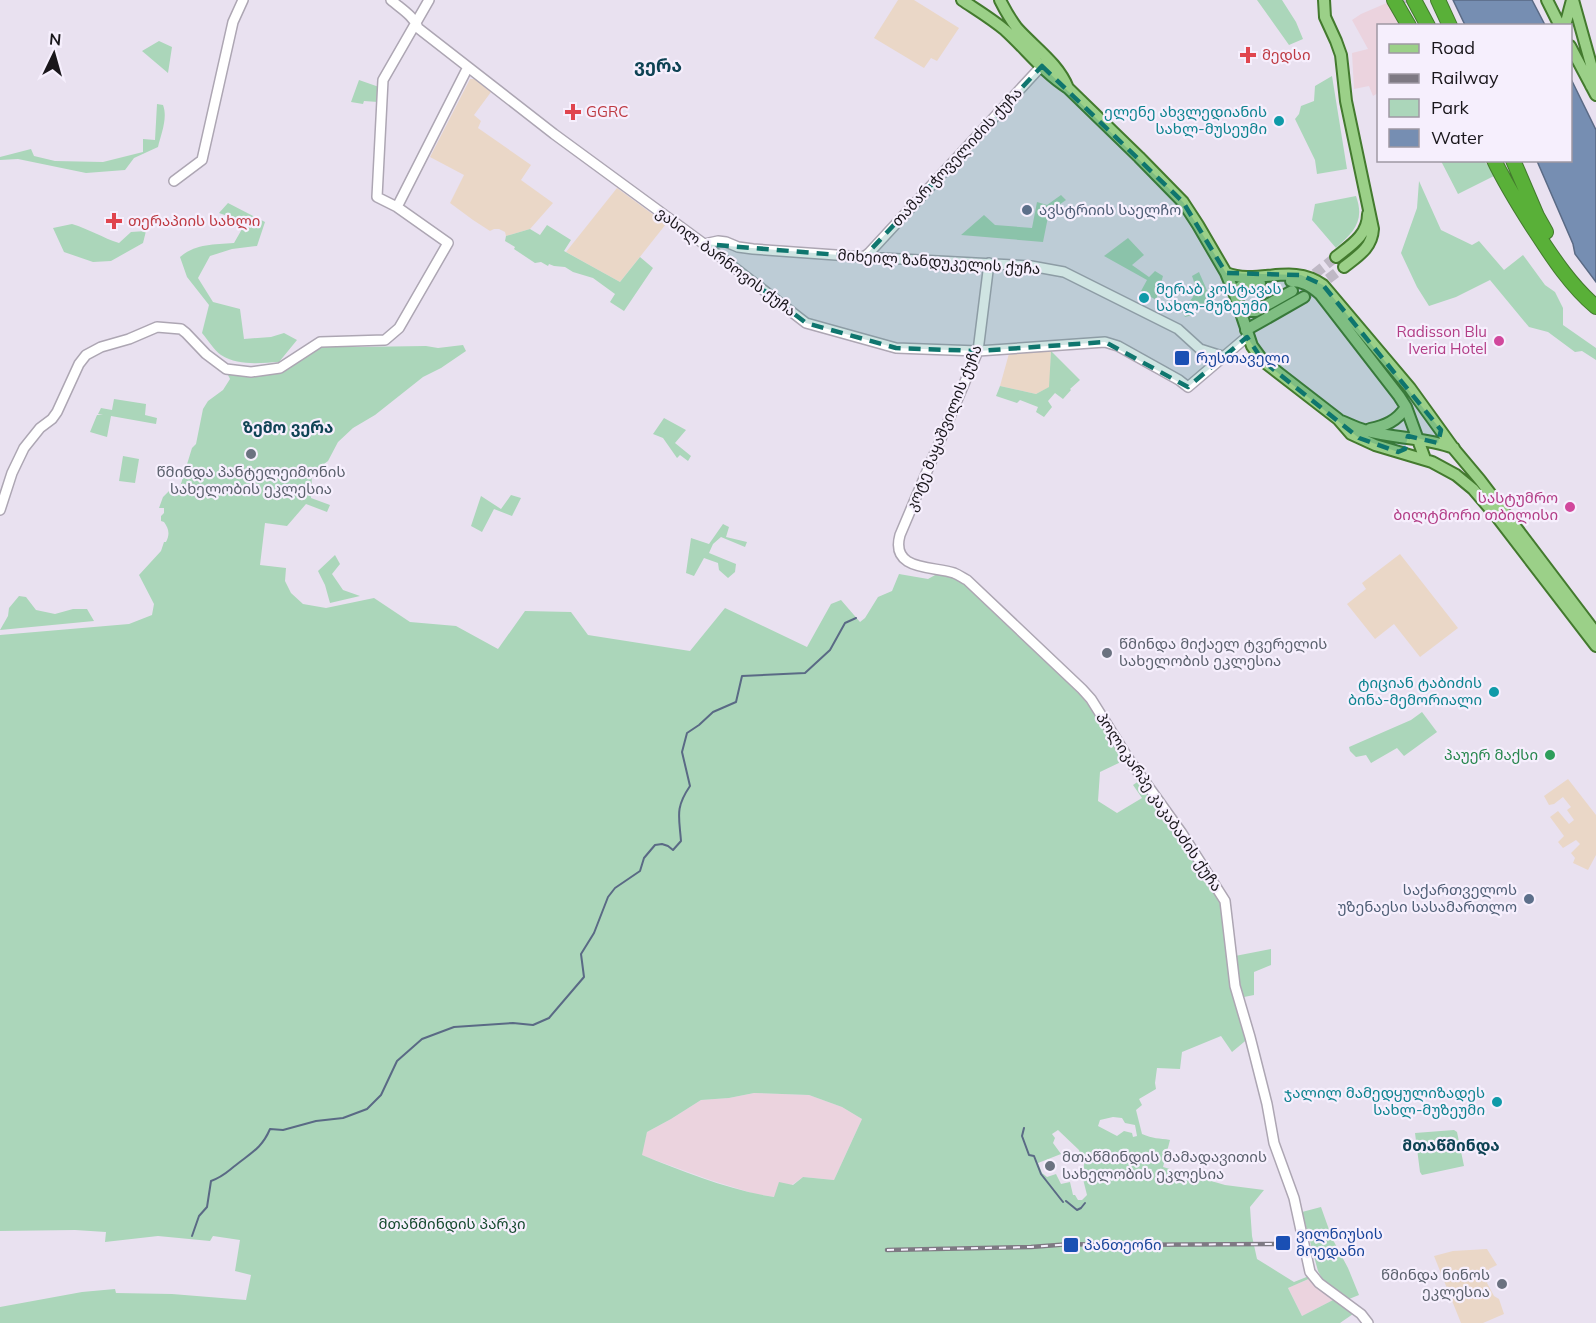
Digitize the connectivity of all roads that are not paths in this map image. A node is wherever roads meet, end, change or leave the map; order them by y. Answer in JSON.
{"nodes":[{"id":1,"x":243,"y":0,"type":"edge"},
{"id":2,"x":391,"y":0,"type":"edge"},
{"id":3,"x":429,"y":0,"type":"edge"},
{"id":4,"x":963,"y":0,"type":"edge"},
{"id":5,"x":1000,"y":0,"type":"edge"},
{"id":6,"x":1324,"y":0,"type":"edge"},
{"id":7,"x":1438,"y":0,"type":"edge"},
{"id":8,"x":1548,"y":0,"type":"edge"},
{"id":9,"x":1401,"y":1,"type":"edge"},
{"id":10,"x":1572,"y":1,"type":"edge"},
{"id":11,"x":416,"y":22,"type":"junction"},
{"id":12,"x":1408,"y":24,"type":"edge"},
{"id":13,"x":1418,"y":24,"type":"edge"},
{"id":14,"x":1426,"y":24,"type":"edge"},
{"id":15,"x":1449,"y":24,"type":"edge"},
{"id":16,"x":1559,"y":24,"type":"edge"},
{"id":17,"x":1566,"y":24,"type":"edge"},
{"id":18,"x":1572,"y":50,"type":"edge"},
{"id":19,"x":1053,"y":65,"type":"junction"},
{"id":20,"x":1042,"y":66,"type":"junction"},
{"id":21,"x":468,"y":67,"type":"junction"},
{"id":22,"x":1068,"y":88,"type":"junction"},
{"id":23,"x":1594,"y":91,"type":"edge"},
{"id":24,"x":1488,"y":162,"type":"edge"},
{"id":25,"x":1495,"y":162,"type":"edge"},
{"id":26,"x":1504,"y":162,"type":"edge"},
{"id":27,"x":1514,"y":162,"type":"edge"},
{"id":28,"x":174,"y":181,"type":"dead end"},
{"id":29,"x":1505,"y":184,"type":"junction"},
{"id":30,"x":397,"y":207,"type":"junction"},
{"id":31,"x":1369,"y":211,"type":"junction"},
{"id":32,"x":1537,"y":216,"type":"junction"},
{"id":33,"x":704,"y":244,"type":"junction"},
{"id":34,"x":864,"y":257,"type":"junction"},
{"id":35,"x":990,"y":263,"type":"junction"},
{"id":36,"x":1226,"y":273,"type":"junction"},
{"id":37,"x":1292,"y":291,"type":"tunnel mouth"},
{"id":38,"x":1304,"y":297,"type":"tunnel mouth"},
{"id":39,"x":1596,"y":297,"type":"edge"},
{"id":40,"x":1237,"y":300,"type":"junction"},
{"id":41,"x":1596,"y":307,"type":"edge"},
{"id":42,"x":1247,"y":333,"type":"junction"},
{"id":43,"x":978,"y":351,"type":"junction"},
{"id":44,"x":1225,"y":357,"type":"junction"},
{"id":45,"x":1406,"y":407,"type":"junction"},
{"id":46,"x":1338,"y":419,"type":"junction"},
{"id":47,"x":1363,"y":430,"type":"junction"},
{"id":48,"x":1441,"y":430,"type":"junction"},
{"id":49,"x":1402,"y":436,"type":"junction"},
{"id":50,"x":1417,"y":438,"type":"junction"},
{"id":51,"x":1438,"y":443,"type":"junction"},
{"id":52,"x":1454,"y":448,"type":"junction"},
{"id":53,"x":1398,"y":452,"type":"junction"},
{"id":54,"x":1425,"y":459,"type":"junction"},
{"id":55,"x":1464,"y":460,"type":"junction"},
{"id":56,"x":1456,"y":475,"type":"junction"},
{"id":57,"x":0,"y":510,"type":"edge"},
{"id":58,"x":901,"y":555,"type":"joint"},
{"id":59,"x":1596,"y":633,"type":"edge"},
{"id":60,"x":1596,"y":646,"type":"edge"},
{"id":61,"x":1368,"y":1323,"type":"edge"}],
"edges":[{"from":1,"to":28,"type":"street"},
{"from":2,"to":11,"type":"street","name":"ვასილ ბარნოვის ქუჩა"},
{"from":3,"to":11,"type":"street"},
{"from":4,"to":20,"type":"main road"},
{"from":5,"to":19,"type":"main road"},
{"from":6,"to":31,"type":"main road"},
{"from":7,"to":15,"type":"highway"},
{"from":8,"to":10,"type":"main road"},
{"from":8,"to":16,"type":"main road"},
{"from":9,"to":12,"type":"highway"},
{"from":9,"to":13,"type":"highway"},
{"from":9,"to":14,"type":"highway"},
{"from":10,"to":17,"type":"main road"},
{"from":10,"to":23,"type":"main road"},
{"from":11,"to":21,"type":"street","name":"ვასილ ბარნოვის ქუჩა"},
{"from":11,"to":30,"type":"street"},
{"from":18,"to":23,"type":"main road"},
{"from":19,"to":20,"type":"street"},
{"from":19,"to":22,"type":"main road"},
{"from":20,"to":22,"type":"main road"},
{"from":20,"to":34,"type":"street","name":"თამარ ჭოველიძის ქუჩა"},
{"from":21,"to":30,"type":"street"},
{"from":21,"to":33,"type":"street","name":"ვასილ ბარნოვის ქუჩა"},
{"from":22,"to":36,"type":"main road"},
{"from":24,"to":29,"type":"highway"},
{"from":25,"to":29,"type":"highway"},
{"from":26,"to":32,"type":"highway"},
{"from":27,"to":32,"type":"highway"},
{"from":29,"to":41,"type":"highway"},
{"from":30,"to":57,"type":"street"},
{"from":31,"to":31,"type":"main road"},
{"from":32,"to":39,"type":"highway"},
{"from":33,"to":34,"type":"street","name":"მიხეილ ზანდუკელის ქუჩა"},
{"from":33,"to":43,"type":"street","name":"ვასილ ბარნოვის ქუჩა"},
{"from":34,"to":35,"type":"street","name":"მიხეილ ზანდუკელის ქუჩა"},
{"from":35,"to":43,"type":"street","name":"კოტე მაყაშვილის ქუჩა"},
{"from":35,"to":44,"type":"street","name":"მიხეილ ზანდუკელის ქუჩა"},
{"from":36,"to":40,"type":"main road"},
{"from":36,"to":48,"type":"main road"},
{"from":37,"to":40,"type":"main road"},
{"from":38,"to":42,"type":"main road"},
{"from":40,"to":42,"type":"main road"},
{"from":40,"to":45,"type":"main road"},
{"from":42,"to":44,"type":"street"},
{"from":42,"to":46,"type":"main road"},
{"from":43,"to":44,"type":"street","name":"ვასილ ბარნოვის ქუჩა"},
{"from":43,"to":58,"type":"street","name":"კოტე მაყაშვილის ქუჩა"},
{"from":45,"to":47,"type":"main road"},
{"from":45,"to":50,"type":"main road"},
{"from":46,"to":47,"type":"main road"},
{"from":46,"to":53,"type":"main road"},
{"from":47,"to":49,"type":"main road"},
{"from":48,"to":51,"type":"main road"},
{"from":48,"to":52,"type":"main road"},
{"from":49,"to":50,"type":"main road"},
{"from":49,"to":53,"type":"main road"},
{"from":50,"to":51,"type":"main road"},
{"from":50,"to":54,"type":"main road"},
{"from":51,"to":52,"type":"main road"},
{"from":51,"to":54,"type":"main road"},
{"from":52,"to":55,"type":"main road"},
{"from":53,"to":54,"type":"main road"},
{"from":54,"to":56,"type":"main road"},
{"from":55,"to":56,"type":"main road"},
{"from":55,"to":59,"type":"main road"},
{"from":56,"to":60,"type":"main road"},
{"from":58,"to":61,"type":"street","name":"პოლიკარპე კაკაბაძის ქუჩა"}]}
